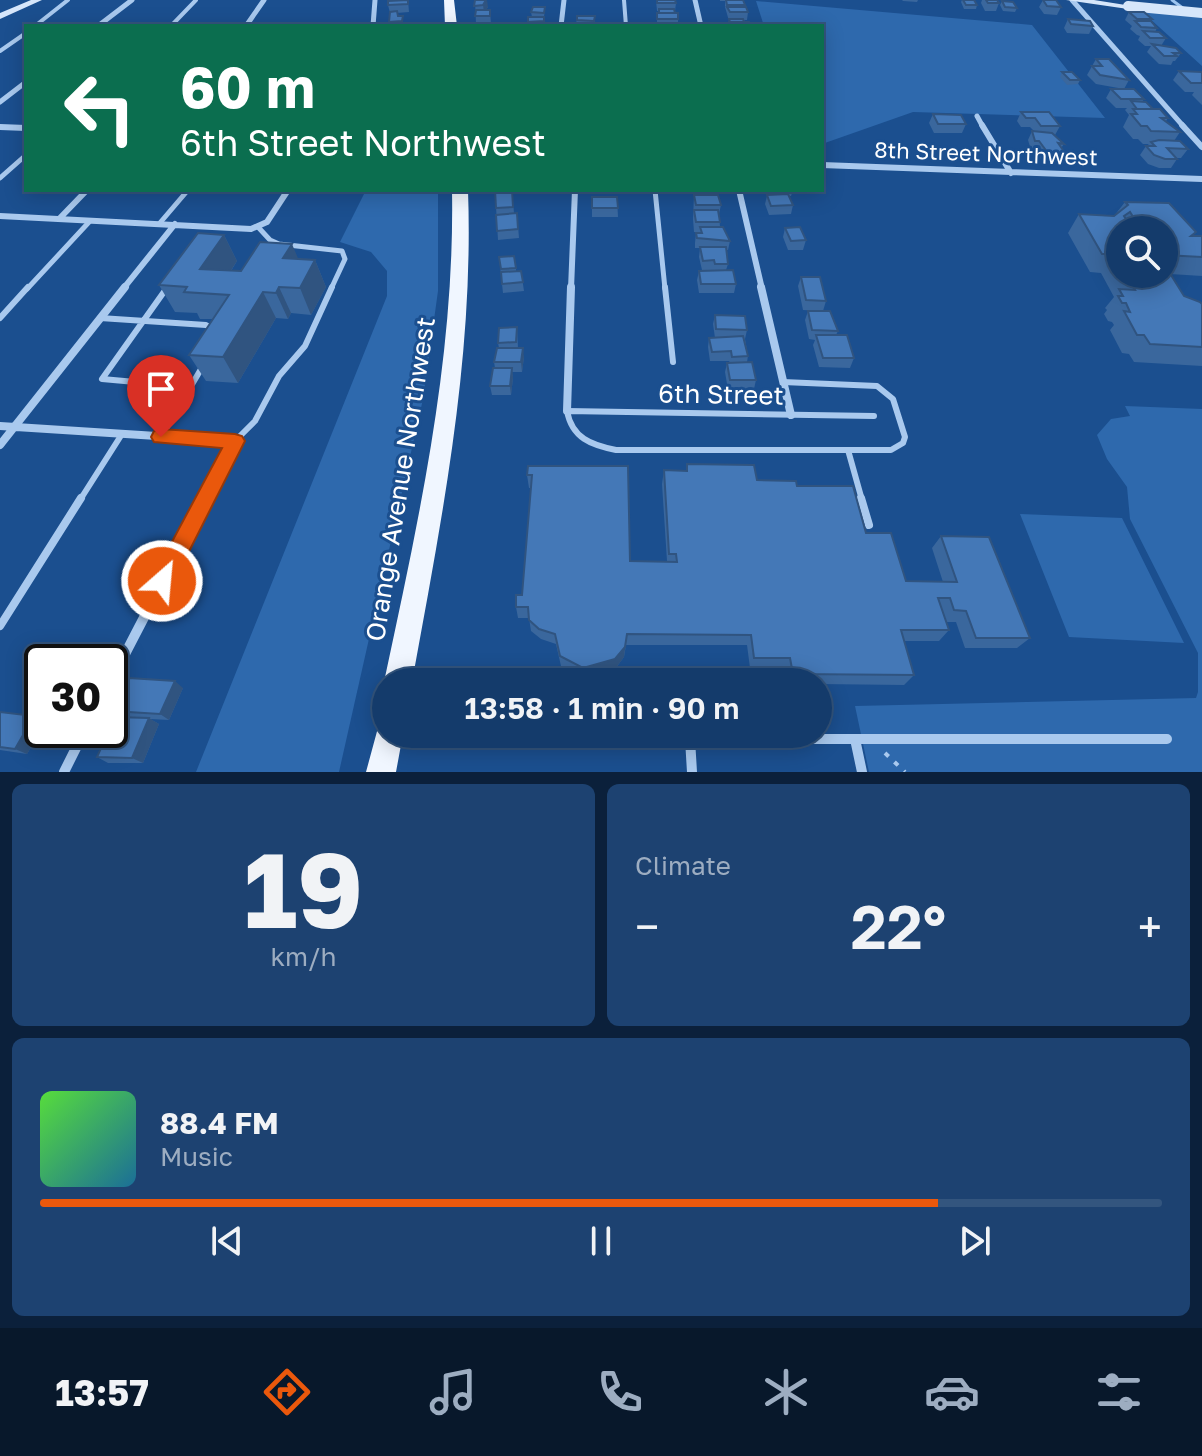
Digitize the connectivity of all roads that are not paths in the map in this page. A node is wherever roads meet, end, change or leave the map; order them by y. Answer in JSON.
{"nodes":[{"id":1,"x":38,"y":0,"type":"edge"},
{"id":2,"x":68,"y":0,"type":"edge"},
{"id":3,"x":132,"y":0,"type":"edge"},
{"id":4,"x":196,"y":0,"type":"edge"},
{"id":5,"x":264,"y":0,"type":"edge"},
{"id":6,"x":375,"y":0,"type":"edge"},
{"id":7,"x":449,"y":0,"type":"edge"},
{"id":8,"x":564,"y":0,"type":"edge"},
{"id":9,"x":624,"y":0,"type":"edge"},
{"id":10,"x":695,"y":0,"type":"edge"},
{"id":11,"x":1072,"y":0,"type":"edge"},
{"id":12,"x":1202,"y":13,"type":"edge"},
{"id":13,"x":0,"y":16,"type":"edge"},
{"id":14,"x":38,"y":24,"type":"edge"},
{"id":15,"x":101,"y":24,"type":"edge"},
{"id":16,"x":173,"y":24,"type":"edge"},
{"id":17,"x":247,"y":24,"type":"edge"},
{"id":18,"x":373,"y":24,"type":"edge"},
{"id":19,"x":451,"y":24,"type":"edge"},
{"id":20,"x":561,"y":24,"type":"edge"},
{"id":21,"x":626,"y":24,"type":"edge"},
{"id":22,"x":701,"y":24,"type":"edge"},
{"id":23,"x":24,"y":34,"type":"edge"},
{"id":24,"x":0,"y":51,"type":"edge"},
{"id":25,"x":24,"y":84,"type":"edge"},
{"id":26,"x":0,"y":90,"type":"edge"},
{"id":27,"x":14,"y":91,"type":"junction"},
{"id":28,"x":0,"y":102,"type":"edge"},
{"id":29,"x":977,"y":116,"type":"dead end"},
{"id":30,"x":0,"y":127,"type":"edge"},
{"id":31,"x":24,"y":128,"type":"edge"},
{"id":32,"x":1202,"y":147,"type":"edge"},
{"id":33,"x":24,"y":157,"type":"edge"},
{"id":34,"x":824,"y":165,"type":"edge"},
{"id":35,"x":1011,"y":173,"type":"junction"},
{"id":36,"x":0,"y":178,"type":"edge"},
{"id":37,"x":1202,"y":179,"type":"edge"},
{"id":38,"x":85,"y":192,"type":"edge"},
{"id":39,"x":186,"y":192,"type":"edge"},
{"id":40,"x":287,"y":192,"type":"edge"},
{"id":41,"x":460,"y":192,"type":"edge"},
{"id":42,"x":575,"y":192,"type":"edge"},
{"id":43,"x":655,"y":192,"type":"edge"},
{"id":44,"x":739,"y":192,"type":"edge"},
{"id":45,"x":0,"y":216,"type":"edge"},
{"id":46,"x":9,"y":217,"type":"junction"},
{"id":47,"x":59,"y":219,"type":"junction"},
{"id":48,"x":90,"y":221,"type":"junction"},
{"id":49,"x":159,"y":224,"type":"junction"},
{"id":50,"x":175,"y":224,"type":"junction"},
{"id":51,"x":0,"y":226,"type":"edge"},
{"id":52,"x":212,"y":227,"type":"junction"},
{"id":53,"x":258,"y":227,"type":"junction"},
{"id":54,"x":203,"y":238,"type":"edge"},
{"id":55,"x":169,"y":285,"type":"edge"},
{"id":56,"x":0,"y":318,"type":"edge"},
{"id":57,"x":100,"y":318,"type":"junction"},
{"id":58,"x":143,"y":320,"type":"junction"},
{"id":59,"x":218,"y":341,"type":"edge"},
{"id":60,"x":211,"y":353,"type":"edge"},
{"id":61,"x":673,"y":362,"type":"dead end"},
{"id":62,"x":783,"y":382,"type":"junction"},
{"id":63,"x":191,"y":387,"type":"junction"},
{"id":64,"x":567,"y":411,"type":"junction"},
{"id":65,"x":791,"y":415,"type":"junction"},
{"id":66,"x":874,"y":416,"type":"dead end"},
{"id":67,"x":0,"y":426,"type":"edge"},
{"id":68,"x":15,"y":427,"type":"junction"},
{"id":69,"x":122,"y":434,"type":"junction"},
{"id":70,"x":161,"y":437,"type":"junction"},
{"id":71,"x":235,"y":441,"type":"junction"},
{"id":72,"x":0,"y":445,"type":"edge"},
{"id":73,"x":848,"y":450,"type":"junction"},
{"id":74,"x":869,"y":525,"type":"dead end"},
{"id":75,"x":0,"y":626,"type":"edge"},
{"id":76,"x":128,"y":648,"type":"edge"},
{"id":77,"x":401,"y":668,"type":"edge"},
{"id":78,"x":832,"y":739,"type":"edge"},
{"id":79,"x":855,"y":739,"type":"junction"},
{"id":80,"x":1167,"y":739,"type":"dead end"},
{"id":81,"x":76,"y":748,"type":"edge"},
{"id":82,"x":386,"y":748,"type":"edge"},
{"id":83,"x":691,"y":748,"type":"edge"},
{"id":84,"x":64,"y":772,"type":"edge"},
{"id":85,"x":381,"y":772,"type":"edge"},
{"id":86,"x":692,"y":772,"type":"edge"},
{"id":87,"x":862,"y":772,"type":"edge"}],
"edges":[{"from":1,"to":13,"type":"main road"},
{"from":2,"to":14,"type":"lane"},
{"from":3,"to":15,"type":"street"},
{"from":4,"to":16,"type":"lane"},
{"from":5,"to":17,"type":"street"},
{"from":6,"to":18,"type":"street"},
{"from":7,"to":19,"type":"main road"},
{"from":8,"to":20,"type":"street"},
{"from":9,"to":21,"type":"lane"},
{"from":10,"to":22,"type":"street"},
{"from":11,"to":12,"type":"main road","bridge":true},
{"from":11,"to":32,"type":"street"},
{"from":23,"to":24,"type":"lane"},
{"from":25,"to":27,"type":"street"},
{"from":26,"to":27,"type":"street"},
{"from":27,"to":28,"type":"street"},
{"from":29,"to":35,"type":"street"},
{"from":30,"to":31,"type":"street"},
{"from":33,"to":36,"type":"lane"},
{"from":34,"to":35,"type":"street","name":"8th Street Northwest"},
{"from":35,"to":37,"type":"street","name":"8th Street Northwest"},
{"from":38,"to":47,"type":"street"},
{"from":39,"to":49,"type":"lane"},
{"from":40,"to":53,"type":"street"},
{"from":41,"to":77,"type":"main road","name":"Orange Avenue Northwest"},
{"from":42,"to":64,"type":"street"},
{"from":43,"to":61,"type":"lane"},
{"from":44,"to":62,"type":"street"},
{"from":45,"to":46,"type":"street"},
{"from":46,"to":47,"type":"street"},
{"from":46,"to":51,"type":"street"},
{"from":47,"to":48,"type":"street"},
{"from":48,"to":49,"type":"street"},
{"from":48,"to":56,"type":"lane"},
{"from":49,"to":50,"type":"street"},
{"from":50,"to":52,"type":"street"},
{"from":50,"to":57,"type":"street"},
{"from":52,"to":53,"type":"street"},
{"from":52,"to":54,"type":"lane"},
{"from":53,"to":71,"type":"lane"},
{"from":55,"to":58,"type":"lane"},
{"from":57,"to":58,"type":"lane"},
{"from":57,"to":68,"type":"street"},
{"from":58,"to":59,"type":"lane"},
{"from":58,"to":63,"type":"lane"},
{"from":60,"to":63,"type":"lane"},
{"from":62,"to":65,"type":"street"},
{"from":62,"to":73,"type":"lane"},
{"from":63,"to":70,"type":"lane"},
{"from":64,"to":65,"type":"lane","name":"6th Street"},
{"from":64,"to":73,"type":"lane"},
{"from":65,"to":66,"type":"lane","name":"6th Street"},
{"from":67,"to":68,"type":"street"},
{"from":68,"to":69,"type":"street"},
{"from":68,"to":72,"type":"street"},
{"from":69,"to":70,"type":"street"},
{"from":69,"to":75,"type":"lane"},
{"from":70,"to":71,"type":"street"},
{"from":71,"to":76,"type":"street"},
{"from":73,"to":74,"type":"lane"},
{"from":78,"to":79,"type":"street"},
{"from":79,"to":80,"type":"street"},
{"from":79,"to":87,"type":"street"},
{"from":81,"to":84,"type":"street"},
{"from":82,"to":85,"type":"main road"},
{"from":83,"to":86,"type":"street"}]}
